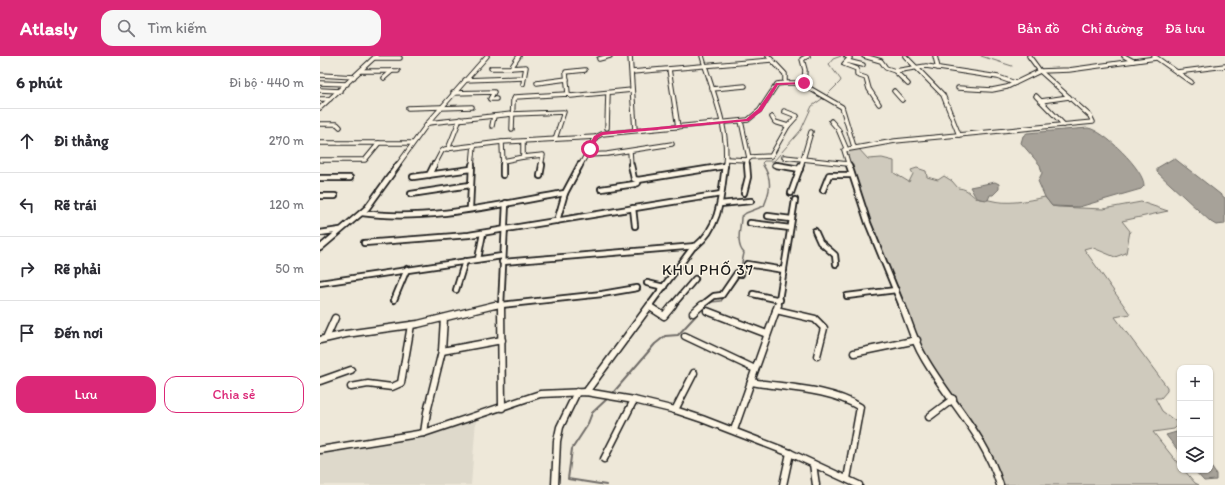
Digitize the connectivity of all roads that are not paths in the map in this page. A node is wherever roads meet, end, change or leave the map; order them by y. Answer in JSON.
{"nodes":[{"id":1,"x":487,"y":56,"type":"edge"},
{"id":2,"x":519,"y":56,"type":"edge"},
{"id":3,"x":610,"y":56,"type":"edge"},
{"id":4,"x":630,"y":56,"type":"edge"},
{"id":5,"x":702,"y":56,"type":"edge"},
{"id":6,"x":768,"y":56,"type":"edge"},
{"id":7,"x":808,"y":56,"type":"edge"},
{"id":8,"x":846,"y":56,"type":"edge"},
{"id":9,"x":864,"y":56,"type":"edge"},
{"id":10,"x":905,"y":56,"type":"edge"},
{"id":11,"x":935,"y":56,"type":"edge"},
{"id":12,"x":1029,"y":56,"type":"edge"},
{"id":13,"x":1124,"y":56,"type":"edge"},
{"id":14,"x":375,"y":57,"type":"edge"},
{"id":15,"x":1155,"y":57,"type":"edge"},
{"id":16,"x":400,"y":58,"type":"dead end"},
{"id":17,"x":598,"y":59,"type":"dead end"},
{"id":18,"x":772,"y":60,"type":"junction"},
{"id":19,"x":847,"y":61,"type":"junction"},
{"id":20,"x":1133,"y":61,"type":"junction"},
{"id":21,"x":863,"y":65,"type":"dead end"},
{"id":22,"x":705,"y":66,"type":"junction"},
{"id":23,"x":915,"y":66,"type":"junction"},
{"id":24,"x":1225,"y":66,"type":"edge"},
{"id":25,"x":491,"y":68,"type":"dead end"},
{"id":26,"x":511,"y":68,"type":"junction"},
{"id":27,"x":938,"y":68,"type":"junction"},
{"id":28,"x":669,"y":69,"type":"junction"},
{"id":29,"x":361,"y":70,"type":"junction"},
{"id":30,"x":585,"y":70,"type":"dead end"},
{"id":31,"x":895,"y":70,"type":"junction"},
{"id":32,"x":392,"y":71,"type":"junction"},
{"id":33,"x":398,"y":71,"type":"dead end"},
{"id":34,"x":1040,"y":71,"type":"junction"},
{"id":35,"x":632,"y":72,"type":"junction"},
{"id":36,"x":1177,"y":72,"type":"junction"},
{"id":37,"x":320,"y":75,"type":"edge"},
{"id":38,"x":354,"y":77,"type":"junction"},
{"id":39,"x":384,"y":78,"type":"dead end"},
{"id":40,"x":523,"y":78,"type":"junction"},
{"id":41,"x":567,"y":79,"type":"junction"},
{"id":42,"x":464,"y":80,"type":"junction"},
{"id":43,"x":1191,"y":82,"type":"dead end"},
{"id":44,"x":320,"y":83,"type":"edge"},
{"id":45,"x":537,"y":83,"type":"dead end"},
{"id":46,"x":785,"y":83,"type":"junction"},
{"id":47,"x":1015,"y":83,"type":"junction"},
{"id":48,"x":347,"y":84,"type":"junction"},
{"id":49,"x":523,"y":84,"type":"dead end"},
{"id":50,"x":908,"y":84,"type":"dead end"},
{"id":51,"x":804,"y":85,"type":"dead end"},
{"id":52,"x":745,"y":86,"type":"dead end"},
{"id":53,"x":958,"y":88,"type":"dead end"},
{"id":54,"x":712,"y":89,"type":"junction"},
{"id":55,"x":320,"y":90,"type":"edge"},
{"id":56,"x":340,"y":90,"type":"junction"},
{"id":57,"x":632,"y":90,"type":"junction"},
{"id":58,"x":894,"y":90,"type":"dead end"},
{"id":59,"x":608,"y":93,"type":"junction"},
{"id":60,"x":453,"y":94,"type":"junction"},
{"id":61,"x":568,"y":94,"type":"junction"},
{"id":62,"x":1036,"y":96,"type":"dead end"},
{"id":63,"x":1069,"y":97,"type":"junction"},
{"id":64,"x":320,"y":98,"type":"edge"},
{"id":65,"x":330,"y":99,"type":"junction"},
{"id":66,"x":496,"y":99,"type":"dead end"},
{"id":67,"x":902,"y":100,"type":"dead end"},
{"id":68,"x":1041,"y":101,"type":"junction"},
{"id":69,"x":879,"y":104,"type":"dead end"},
{"id":70,"x":322,"y":105,"type":"edge"},
{"id":71,"x":440,"y":107,"type":"junction"},
{"id":72,"x":472,"y":107,"type":"dead end"},
{"id":73,"x":320,"y":108,"type":"edge"},
{"id":74,"x":408,"y":108,"type":"dead end"},
{"id":75,"x":455,"y":108,"type":"junction"},
{"id":76,"x":784,"y":111,"type":"dead end"},
{"id":77,"x":451,"y":112,"type":"dead end"},
{"id":78,"x":512,"y":114,"type":"junction"},
{"id":79,"x":494,"y":116,"type":"junction"},
{"id":80,"x":772,"y":117,"type":"dead end"},
{"id":81,"x":460,"y":119,"type":"junction"},
{"id":82,"x":741,"y":121,"type":"junction"},
{"id":83,"x":831,"y":121,"type":"dead end"},
{"id":84,"x":428,"y":123,"type":"junction"},
{"id":85,"x":721,"y":123,"type":"junction"},
{"id":86,"x":320,"y":124,"type":"edge"},
{"id":87,"x":1064,"y":125,"type":"junction"},
{"id":88,"x":340,"y":126,"type":"dead end"},
{"id":89,"x":492,"y":126,"type":"dead end"},
{"id":90,"x":788,"y":126,"type":"junction"},
{"id":91,"x":678,"y":127,"type":"junction"},
{"id":92,"x":607,"y":128,"type":"dead end"},
{"id":93,"x":512,"y":129,"type":"dead end"},
{"id":94,"x":635,"y":130,"type":"junction"},
{"id":95,"x":811,"y":132,"type":"dead end"},
{"id":96,"x":959,"y":134,"type":"junction"},
{"id":97,"x":596,"y":137,"type":"junction"},
{"id":98,"x":555,"y":139,"type":"junction"},
{"id":99,"x":502,"y":142,"type":"junction"},
{"id":100,"x":523,"y":142,"type":"junction"},
{"id":101,"x":320,"y":143,"type":"edge"},
{"id":102,"x":379,"y":143,"type":"junction"},
{"id":103,"x":412,"y":143,"type":"junction"},
{"id":104,"x":672,"y":144,"type":"dead end"},
{"id":105,"x":474,"y":145,"type":"junction"},
{"id":106,"x":854,"y":147,"type":"junction"},
{"id":107,"x":846,"y":148,"type":"junction"},
{"id":108,"x":448,"y":149,"type":"junction"},
{"id":109,"x":630,"y":151,"type":"junction"},
{"id":110,"x":586,"y":155,"type":"junction"},
{"id":111,"x":523,"y":157,"type":"junction"},
{"id":112,"x":784,"y":157,"type":"dead end"},
{"id":113,"x":726,"y":158,"type":"junction"},
{"id":114,"x":748,"y":159,"type":"junction"},
{"id":115,"x":320,"y":160,"type":"edge"},
{"id":116,"x":803,"y":160,"type":"junction"},
{"id":117,"x":503,"y":161,"type":"junction"},
{"id":118,"x":848,"y":164,"type":"junction"},
{"id":119,"x":774,"y":165,"type":"dead end"},
{"id":120,"x":725,"y":166,"type":"junction"},
{"id":121,"x":472,"y":169,"type":"junction"},
{"id":122,"x":800,"y":169,"type":"junction"},
{"id":123,"x":429,"y":175,"type":"junction"},
{"id":124,"x":503,"y":175,"type":"dead end"},
{"id":125,"x":851,"y":175,"type":"junction"},
{"id":126,"x":540,"y":176,"type":"dead end"},
{"id":127,"x":413,"y":177,"type":"dead end"},
{"id":128,"x":320,"y":178,"type":"edge"},
{"id":129,"x":350,"y":178,"type":"dead end"},
{"id":130,"x":638,"y":180,"type":"junction"},
{"id":131,"x":470,"y":185,"type":"junction"},
{"id":132,"x":600,"y":189,"type":"dead end"},
{"id":133,"x":823,"y":190,"type":"dead end"},
{"id":134,"x":744,"y":192,"type":"dead end"},
{"id":135,"x":565,"y":193,"type":"junction"},
{"id":136,"x":791,"y":193,"type":"dead end"},
{"id":137,"x":411,"y":194,"type":"dead end"},
{"id":138,"x":722,"y":194,"type":"junction"},
{"id":139,"x":320,"y":196,"type":"edge"},
{"id":140,"x":335,"y":196,"type":"dead end"},
{"id":141,"x":795,"y":200,"type":"dead end"},
{"id":142,"x":751,"y":201,"type":"dead end"},
{"id":143,"x":506,"y":203,"type":"junction"},
{"id":144,"x":720,"y":204,"type":"junction"},
{"id":145,"x":470,"y":208,"type":"junction"},
{"id":146,"x":633,"y":208,"type":"junction"},
{"id":147,"x":362,"y":213,"type":"junction"},
{"id":148,"x":768,"y":216,"type":"dead end"},
{"id":149,"x":791,"y":218,"type":"junction"},
{"id":150,"x":557,"y":221,"type":"junction"},
{"id":151,"x":750,"y":223,"type":"dead end"},
{"id":152,"x":635,"y":226,"type":"dead end"},
{"id":153,"x":790,"y":228,"type":"junction"},
{"id":154,"x":342,"y":230,"type":"junction"},
{"id":155,"x":506,"y":230,"type":"junction"},
{"id":156,"x":815,"y":231,"type":"dead end"},
{"id":157,"x":483,"y":233,"type":"junction"},
{"id":158,"x":320,"y":234,"type":"edge"},
{"id":159,"x":364,"y":242,"type":"dead end"},
{"id":160,"x":694,"y":246,"type":"junction"},
{"id":161,"x":320,"y":248,"type":"edge"},
{"id":162,"x":478,"y":259,"type":"junction"},
{"id":163,"x":502,"y":259,"type":"junction"},
{"id":164,"x":465,"y":261,"type":"junction"},
{"id":165,"x":748,"y":264,"type":"dead end"},
{"id":166,"x":836,"y":264,"type":"dead end"},
{"id":167,"x":407,"y":269,"type":"junction"},
{"id":168,"x":784,"y":270,"type":"junction"},
{"id":169,"x":739,"y":274,"type":"dead end"},
{"id":170,"x":694,"y":278,"type":"dead end"},
{"id":171,"x":320,"y":283,"type":"edge"},
{"id":172,"x":647,"y":283,"type":"dead end"},
{"id":173,"x":664,"y":287,"type":"junction"},
{"id":174,"x":637,"y":288,"type":"dead end"},
{"id":175,"x":456,"y":290,"type":"dead end"},
{"id":176,"x":896,"y":290,"type":"junction"},
{"id":177,"x":753,"y":294,"type":"dead end"},
{"id":178,"x":847,"y":296,"type":"dead end"},
{"id":179,"x":394,"y":300,"type":"dead end"},
{"id":180,"x":780,"y":300,"type":"junction"},
{"id":181,"x":501,"y":304,"type":"junction"},
{"id":182,"x":650,"y":308,"type":"junction"},
{"id":183,"x":707,"y":310,"type":"dead end"},
{"id":184,"x":776,"y":310,"type":"junction"},
{"id":185,"x":694,"y":313,"type":"dead end"},
{"id":186,"x":335,"y":318,"type":"dead end"},
{"id":187,"x":444,"y":318,"type":"junction"},
{"id":188,"x":411,"y":325,"type":"junction"},
{"id":189,"x":767,"y":334,"type":"junction"},
{"id":190,"x":685,"y":336,"type":"dead end"},
{"id":191,"x":323,"y":339,"type":"edge"},
{"id":192,"x":502,"y":340,"type":"junction"},
{"id":193,"x":917,"y":340,"type":"junction"},
{"id":194,"x":442,"y":351,"type":"junction"},
{"id":195,"x":854,"y":353,"type":"dead end"},
{"id":196,"x":817,"y":356,"type":"dead end"},
{"id":197,"x":755,"y":369,"type":"junction"},
{"id":198,"x":351,"y":370,"type":"dead end"},
{"id":199,"x":694,"y":373,"type":"dead end"},
{"id":200,"x":320,"y":381,"type":"edge"},
{"id":201,"x":751,"y":382,"type":"junction"},
{"id":202,"x":352,"y":387,"type":"dead end"},
{"id":203,"x":577,"y":392,"type":"junction"},
{"id":204,"x":586,"y":392,"type":"junction"},
{"id":205,"x":954,"y":399,"type":"junction"},
{"id":206,"x":634,"y":400,"type":"junction"},
{"id":207,"x":502,"y":408,"type":"junction"},
{"id":208,"x":675,"y":410,"type":"junction"},
{"id":209,"x":929,"y":417,"type":"dead end"},
{"id":210,"x":734,"y":430,"type":"junction"},
{"id":211,"x":424,"y":433,"type":"junction"},
{"id":212,"x":320,"y":450,"type":"edge"},
{"id":213,"x":790,"y":453,"type":"junction"},
{"id":214,"x":604,"y":459,"type":"dead end"},
{"id":215,"x":813,"y":464,"type":"junction"},
{"id":216,"x":847,"y":479,"type":"junction"},
{"id":217,"x":555,"y":485,"type":"edge"},
{"id":218,"x":783,"y":485,"type":"edge"},
{"id":219,"x":816,"y":485,"type":"edge"},
{"id":220,"x":859,"y":485,"type":"edge"},
{"id":221,"x":1000,"y":485,"type":"edge"}],
"edges":[{"from":1,"to":42,"type":"street"},
{"from":2,"to":26,"type":"street"},
{"from":3,"to":17,"type":"street"},
{"from":4,"to":35,"type":"street"},
{"from":5,"to":22,"type":"street"},
{"from":6,"to":18,"type":"street"},
{"from":7,"to":46,"type":"street"},
{"from":8,"to":19,"type":"street"},
{"from":9,"to":31,"type":"street"},
{"from":10,"to":23,"type":"street"},
{"from":11,"to":27,"type":"street"},
{"from":12,"to":34,"type":"street"},
{"from":13,"to":20,"type":"street"},
{"from":14,"to":16,"type":"street"},
{"from":14,"to":29,"type":"street"},
{"from":15,"to":20,"type":"street"},
{"from":15,"to":36,"type":"street"},
{"from":18,"to":22,"type":"street"},
{"from":18,"to":46,"type":"street"},
{"from":19,"to":21,"type":"street"},
{"from":19,"to":69,"type":"street"},
{"from":20,"to":34,"type":"street"},
{"from":22,"to":28,"type":"street"},
{"from":22,"to":54,"type":"street"},
{"from":23,"to":27,"type":"street"},
{"from":23,"to":31,"type":"street"},
{"from":23,"to":96,"type":"street"},
{"from":24,"to":36,"type":"street"},
{"from":25,"to":26,"type":"street"},
{"from":26,"to":40,"type":"street"},
{"from":27,"to":47,"type":"street"},
{"from":28,"to":35,"type":"street"},
{"from":28,"to":91,"type":"street"},
{"from":29,"to":32,"type":"street"},
{"from":29,"to":38,"type":"street"},
{"from":30,"to":41,"type":"street"},
{"from":31,"to":50,"type":"street"},
{"from":32,"to":33,"type":"street"},
{"from":32,"to":39,"type":"street"},
{"from":34,"to":47,"type":"street"},
{"from":34,"to":63,"type":"street"},
{"from":35,"to":57,"type":"street"},
{"from":36,"to":43,"type":"street"},
{"from":37,"to":38,"type":"street"},
{"from":38,"to":48,"type":"street"},
{"from":40,"to":42,"type":"street"},
{"from":40,"to":49,"type":"street"},
{"from":41,"to":45,"type":"street"},
{"from":41,"to":61,"type":"street"},
{"from":42,"to":60,"type":"street"},
{"from":44,"to":48,"type":"street"},
{"from":46,"to":82,"type":"street"},
{"from":47,"to":53,"type":"street"},
{"from":48,"to":56,"type":"street"},
{"from":51,"to":106,"type":"street"},
{"from":52,"to":54,"type":"street"},
{"from":54,"to":85,"type":"street"},
{"from":55,"to":56,"type":"street"},
{"from":56,"to":65,"type":"street"},
{"from":57,"to":59,"type":"street"},
{"from":57,"to":94,"type":"street"},
{"from":58,"to":67,"type":"street"},
{"from":59,"to":61,"type":"street"},
{"from":59,"to":92,"type":"street"},
{"from":60,"to":66,"type":"street"},
{"from":60,"to":71,"type":"street"},
{"from":61,"to":78,"type":"street"},
{"from":62,"to":68,"type":"street"},
{"from":63,"to":68,"type":"street"},
{"from":63,"to":87,"type":"street"},
{"from":64,"to":65,"type":"street"},
{"from":65,"to":70,"type":"street"},
{"from":68,"to":87,"type":"street"},
{"from":70,"to":73,"type":"street"},
{"from":71,"to":74,"type":"street"},
{"from":71,"to":75,"type":"street"},
{"from":71,"to":84,"type":"street"},
{"from":72,"to":75,"type":"street"},
{"from":75,"to":77,"type":"street"},
{"from":76,"to":90,"type":"street"},
{"from":78,"to":79,"type":"street"},
{"from":78,"to":93,"type":"street"},
{"from":78,"to":98,"type":"street"},
{"from":79,"to":81,"type":"street"},
{"from":79,"to":89,"type":"street"},
{"from":80,"to":90,"type":"street"},
{"from":81,"to":84,"type":"street"},
{"from":81,"to":108,"type":"street"},
{"from":82,"to":85,"type":"street"},
{"from":82,"to":114,"type":"street"},
{"from":83,"to":107,"type":"street"},
{"from":84,"to":103,"type":"street"},
{"from":85,"to":91,"type":"street"},
{"from":85,"to":113,"type":"street"},
{"from":86,"to":88,"type":"street"},
{"from":87,"to":96,"type":"street"},
{"from":90,"to":114,"type":"street"},
{"from":91,"to":94,"type":"street"},
{"from":94,"to":97,"type":"street"},
{"from":95,"to":116,"type":"street"},
{"from":96,"to":106,"type":"street"},
{"from":97,"to":98,"type":"street"},
{"from":97,"to":110,"type":"street"},
{"from":98,"to":100,"type":"street"},
{"from":99,"to":100,"type":"street"},
{"from":99,"to":105,"type":"street"},
{"from":99,"to":117,"type":"street"},
{"from":100,"to":111,"type":"street"},
{"from":101,"to":102,"type":"street"},
{"from":102,"to":103,"type":"street"},
{"from":102,"to":115,"type":"street"},
{"from":103,"to":147,"type":"street"},
{"from":104,"to":109,"type":"street"},
{"from":105,"to":108,"type":"street"},
{"from":105,"to":121,"type":"street"},
{"from":106,"to":107,"type":"street"},
{"from":107,"to":118,"type":"street"},
{"from":108,"to":123,"type":"street"},
{"from":109,"to":110,"type":"street"},
{"from":109,"to":130,"type":"street"},
{"from":110,"to":135,"type":"street"},
{"from":111,"to":117,"type":"street"},
{"from":111,"to":126,"type":"street"},
{"from":112,"to":116,"type":"street"},
{"from":113,"to":114,"type":"street"},
{"from":113,"to":120,"type":"street"},
{"from":114,"to":134,"type":"street"},
{"from":116,"to":118,"type":"street"},
{"from":116,"to":122,"type":"street"},
{"from":117,"to":124,"type":"street"},
{"from":118,"to":125,"type":"street"},
{"from":119,"to":122,"type":"street"},
{"from":120,"to":130,"type":"street"},
{"from":120,"to":138,"type":"street"},
{"from":121,"to":123,"type":"street"},
{"from":121,"to":131,"type":"street"},
{"from":122,"to":136,"type":"street"},
{"from":123,"to":127,"type":"street"},
{"from":125,"to":133,"type":"street"},
{"from":125,"to":176,"type":"street"},
{"from":128,"to":129,"type":"street"},
{"from":130,"to":132,"type":"street"},
{"from":131,"to":137,"type":"street"},
{"from":131,"to":145,"type":"street"},
{"from":135,"to":143,"type":"street"},
{"from":135,"to":150,"type":"street"},
{"from":138,"to":144,"type":"street"},
{"from":138,"to":146,"type":"street"},
{"from":139,"to":140,"type":"street"},
{"from":141,"to":149,"type":"street"},
{"from":142,"to":144,"type":"street"},
{"from":143,"to":145,"type":"street"},
{"from":143,"to":155,"type":"street"},
{"from":144,"to":160,"type":"street"},
{"from":145,"to":147,"type":"street"},
{"from":146,"to":150,"type":"street"},
{"from":146,"to":152,"type":"street"},
{"from":147,"to":154,"type":"street"},
{"from":148,"to":149,"type":"street"},
{"from":149,"to":153,"type":"street"},
{"from":150,"to":155,"type":"street"},
{"from":151,"to":153,"type":"street"},
{"from":153,"to":168,"type":"street"},
{"from":154,"to":158,"type":"street"},
{"from":154,"to":161,"type":"street"},
{"from":155,"to":157,"type":"street"},
{"from":155,"to":163,"type":"street"},
{"from":156,"to":166,"type":"street"},
{"from":157,"to":159,"type":"street"},
{"from":157,"to":162,"type":"street"},
{"from":160,"to":163,"type":"street"},
{"from":160,"to":173,"type":"street"},
{"from":162,"to":163,"type":"street"},
{"from":162,"to":164,"type":"street"},
{"from":163,"to":181,"type":"street"},
{"from":164,"to":167,"type":"street"},
{"from":164,"to":175,"type":"street"},
{"from":165,"to":168,"type":"street"},
{"from":167,"to":171,"type":"street"},
{"from":167,"to":179,"type":"street"},
{"from":168,"to":180,"type":"street"},
{"from":169,"to":185,"type":"street"},
{"from":170,"to":182,"type":"street"},
{"from":172,"to":173,"type":"street"},
{"from":173,"to":182,"type":"street"},
{"from":174,"to":181,"type":"street"},
{"from":176,"to":178,"type":"street"},
{"from":176,"to":193,"type":"street"},
{"from":177,"to":180,"type":"street"},
{"from":180,"to":184,"type":"street"},
{"from":181,"to":187,"type":"street"},
{"from":181,"to":192,"type":"street"},
{"from":182,"to":204,"type":"street"},
{"from":183,"to":189,"type":"street"},
{"from":184,"to":189,"type":"street"},
{"from":184,"to":196,"type":"street"},
{"from":186,"to":191,"type":"street"},
{"from":187,"to":188,"type":"street"},
{"from":187,"to":194,"type":"street"},
{"from":188,"to":191,"type":"street"},
{"from":188,"to":202,"type":"street"},
{"from":189,"to":197,"type":"street"},
{"from":190,"to":197,"type":"street"},
{"from":192,"to":194,"type":"street"},
{"from":192,"to":207,"type":"street"},
{"from":193,"to":195,"type":"street"},
{"from":193,"to":205,"type":"street"},
{"from":194,"to":211,"type":"street"},
{"from":197,"to":201,"type":"street"},
{"from":198,"to":200,"type":"street"},
{"from":199,"to":208,"type":"street"},
{"from":201,"to":210,"type":"street"},
{"from":201,"to":216,"type":"street"},
{"from":203,"to":204,"type":"street"},
{"from":203,"to":207,"type":"street"},
{"from":203,"to":217,"type":"street"},
{"from":204,"to":206,"type":"street"},
{"from":205,"to":209,"type":"street"},
{"from":205,"to":221,"type":"street"},
{"from":206,"to":208,"type":"street"},
{"from":206,"to":214,"type":"street"},
{"from":207,"to":211,"type":"street"},
{"from":208,"to":210,"type":"street"},
{"from":210,"to":213,"type":"street"},
{"from":211,"to":212,"type":"street"},
{"from":213,"to":215,"type":"street"},
{"from":213,"to":218,"type":"street"},
{"from":215,"to":216,"type":"street"},
{"from":215,"to":219,"type":"street"},
{"from":216,"to":220,"type":"street"}]}
